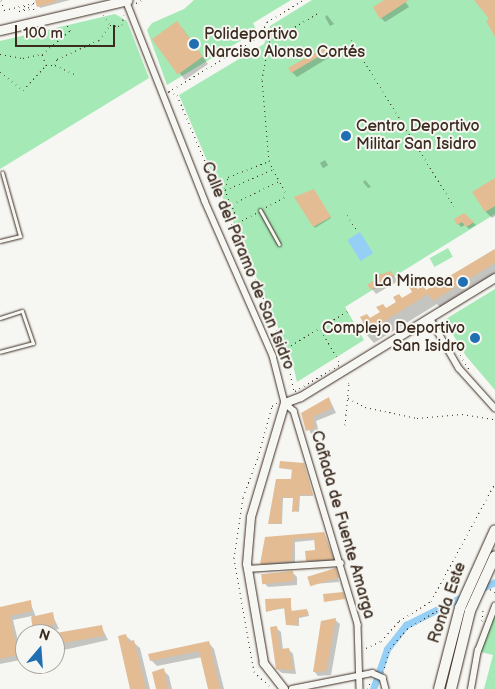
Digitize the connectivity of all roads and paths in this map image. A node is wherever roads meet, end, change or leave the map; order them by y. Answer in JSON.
{"nodes":[{"id":1,"x":1,"y":0,"type":"edge"},
{"id":2,"x":142,"y":0,"type":"edge"},
{"id":3,"x":303,"y":0,"type":"edge"},
{"id":4,"x":33,"y":1,"type":"edge"},
{"id":5,"x":128,"y":2,"type":"edge"},
{"id":6,"x":24,"y":5,"type":"junction"},
{"id":7,"x":320,"y":12,"type":"dead end"},
{"id":8,"x":34,"y":13,"type":"dead end"},
{"id":9,"x":31,"y":14,"type":"dead end"},
{"id":10,"x":103,"y":15,"type":"dead end"},
{"id":11,"x":124,"y":15,"type":"dead end"},
{"id":12,"x":66,"y":24,"type":"dead end"},
{"id":13,"x":110,"y":25,"type":"junction"},
{"id":14,"x":0,"y":30,"type":"edge"},
{"id":15,"x":351,"y":40,"type":"dead end"},
{"id":16,"x":0,"y":54,"type":"edge"},
{"id":17,"x":42,"y":54,"type":"junction"},
{"id":18,"x":55,"y":65,"type":"junction"},
{"id":19,"x":46,"y":66,"type":"junction"},
{"id":20,"x":0,"y":72,"type":"edge"},
{"id":21,"x":74,"y":74,"type":"dead end"},
{"id":22,"x":163,"y":91,"type":"junction"},
{"id":23,"x":171,"y":92,"type":"junction"},
{"id":24,"x":269,"y":161,"type":"junction"},
{"id":25,"x":273,"y":169,"type":"junction"},
{"id":26,"x":2,"y":172,"type":"dead end"},
{"id":27,"x":279,"y":181,"type":"junction"},
{"id":28,"x":225,"y":190,"type":"junction"},
{"id":29,"x":285,"y":192,"type":"dead end"},
{"id":30,"x":287,"y":196,"type":"dead end"},
{"id":31,"x":231,"y":204,"type":"junction"},
{"id":32,"x":454,"y":206,"type":"dead end"},
{"id":33,"x":260,"y":210,"type":"junction"},
{"id":34,"x":347,"y":215,"type":"dead end"},
{"id":35,"x":356,"y":229,"type":"dead end"},
{"id":36,"x":0,"y":241,"type":"edge"},
{"id":37,"x":279,"y":244,"type":"dead end"},
{"id":38,"x":495,"y":278,"type":"edge"},
{"id":39,"x":348,"y":311,"type":"dead end"},
{"id":40,"x":0,"y":318,"type":"edge"},
{"id":41,"x":430,"y":318,"type":"junction"},
{"id":42,"x":320,"y":328,"type":"junction"},
{"id":43,"x":449,"y":337,"type":"dead end"},
{"id":44,"x":285,"y":349,"type":"junction"},
{"id":45,"x":0,"y":352,"type":"edge"},
{"id":46,"x":273,"y":356,"type":"junction"},
{"id":47,"x":343,"y":371,"type":"junction"},
{"id":48,"x":474,"y":375,"type":"dead end"},
{"id":49,"x":294,"y":392,"type":"dead end"},
{"id":50,"x":348,"y":398,"type":"junction"},
{"id":51,"x":285,"y":404,"type":"junction"},
{"id":52,"x":495,"y":408,"type":"edge"},
{"id":53,"x":495,"y":420,"type":"edge"},
{"id":54,"x":345,"y":425,"type":"dead end"},
{"id":55,"x":495,"y":484,"type":"edge"},
{"id":56,"x":495,"y":530,"type":"edge"},
{"id":57,"x":495,"y":556,"type":"edge"},
{"id":58,"x":341,"y":563,"type":"junction"},
{"id":59,"x":247,"y":570,"type":"junction"},
{"id":60,"x":490,"y":589,"type":"dead end"},
{"id":61,"x":495,"y":592,"type":"edge"},
{"id":62,"x":495,"y":606,"type":"edge"},
{"id":63,"x":447,"y":610,"type":"dead end"},
{"id":64,"x":361,"y":650,"type":"junction"},
{"id":65,"x":372,"y":673,"type":"junction"},
{"id":66,"x":362,"y":675,"type":"junction"},
{"id":67,"x":383,"y":678,"type":"junction"},
{"id":68,"x":311,"y":687,"type":"edge"},
{"id":69,"x":284,"y":689,"type":"edge"},
{"id":70,"x":292,"y":689,"type":"edge"},
{"id":71,"x":360,"y":689,"type":"edge"},
{"id":72,"x":368,"y":689,"type":"edge"},
{"id":73,"x":386,"y":689,"type":"edge"},
{"id":74,"x":439,"y":689,"type":"edge"},
{"id":75,"x":451,"y":689,"type":"edge"},
{"id":76,"x":470,"y":689,"type":"edge"}],
"edges":[{"from":1,"to":6,"type":"path"},
{"from":2,"to":5,"type":"path"},
{"from":3,"to":23,"type":"path"},
{"from":4,"to":6,"type":"path"},
{"from":4,"to":8,"type":"path"},
{"from":5,"to":14,"type":"main road"},
{"from":5,"to":22,"type":"street","name":"Calle del Páramo de San Isidro"},
{"from":6,"to":9,"type":"path"},
{"from":7,"to":24,"type":"path"},
{"from":10,"to":13,"type":"path"},
{"from":11,"to":13,"type":"path"},
{"from":12,"to":17,"type":"path"},
{"from":13,"to":18,"type":"path"},
{"from":15,"to":32,"type":"path"},
{"from":16,"to":17,"type":"path"},
{"from":17,"to":19,"type":"path"},
{"from":18,"to":19,"type":"path"},
{"from":18,"to":21,"type":"path"},
{"from":19,"to":20,"type":"path"},
{"from":22,"to":23,"type":"path"},
{"from":22,"to":23,"type":"path","name":"Calle del Páramo de San Isidro"},
{"from":22,"to":46,"type":"street","name":"Calle del Páramo de San Isidro"},
{"from":23,"to":44,"type":"path","name":"Calle del Páramo de San Isidro"},
{"from":24,"to":25,"type":"path"},
{"from":24,"to":28,"type":"path"},
{"from":25,"to":27,"type":"path"},
{"from":25,"to":28,"type":"path"},
{"from":26,"to":36,"type":"lane"},
{"from":27,"to":29,"type":"path"},
{"from":27,"to":31,"type":"path"},
{"from":28,"to":31,"type":"path"},
{"from":30,"to":33,"type":"path"},
{"from":31,"to":33,"type":"path"},
{"from":33,"to":37,"type":"lane"},
{"from":34,"to":35,"type":"path"},
{"from":38,"to":41,"type":"street"},
{"from":39,"to":42,"type":"path"},
{"from":40,"to":45,"type":"lane"},
{"from":41,"to":47,"type":"street"},
{"from":41,"to":52,"type":"street"},
{"from":42,"to":44,"type":"path"},
{"from":42,"to":47,"type":"path"},
{"from":43,"to":48,"type":"path"},
{"from":44,"to":46,"type":"path"},
{"from":44,"to":49,"type":"path","name":"Calle del Páramo de San Isidro"},
{"from":46,"to":51,"type":"street","name":"Calle del Páramo de San Isidro"},
{"from":47,"to":50,"type":"path"},
{"from":47,"to":51,"type":"street"},
{"from":50,"to":53,"type":"path"},
{"from":50,"to":54,"type":"path"},
{"from":51,"to":58,"type":"street","name":"Cañada de Fuente Amarga"},
{"from":51,"to":59,"type":"street"},
{"from":55,"to":64,"type":"path"},
{"from":56,"to":74,"type":"highway","name":"Ronda Este"},
{"from":57,"to":75,"type":"highway","name":"Ronda Este"},
{"from":58,"to":59,"type":"street"},
{"from":58,"to":64,"type":"street","name":"Cañada de Fuente Amarga"},
{"from":59,"to":69,"type":"street"},
{"from":60,"to":61,"type":"path"},
{"from":62,"to":76,"type":"street"},
{"from":63,"to":67,"type":"path"},
{"from":64,"to":66,"type":"street","name":"Cañada de Fuente Amarga"},
{"from":65,"to":66,"type":"street"},
{"from":65,"to":67,"type":"street"},
{"from":65,"to":72,"type":"path"},
{"from":66,"to":68,"type":"street"},
{"from":66,"to":71,"type":"street","name":"Cañada de Fuente Amarga"},
{"from":67,"to":73,"type":"street"},
{"from":68,"to":70,"type":"street"}]}
